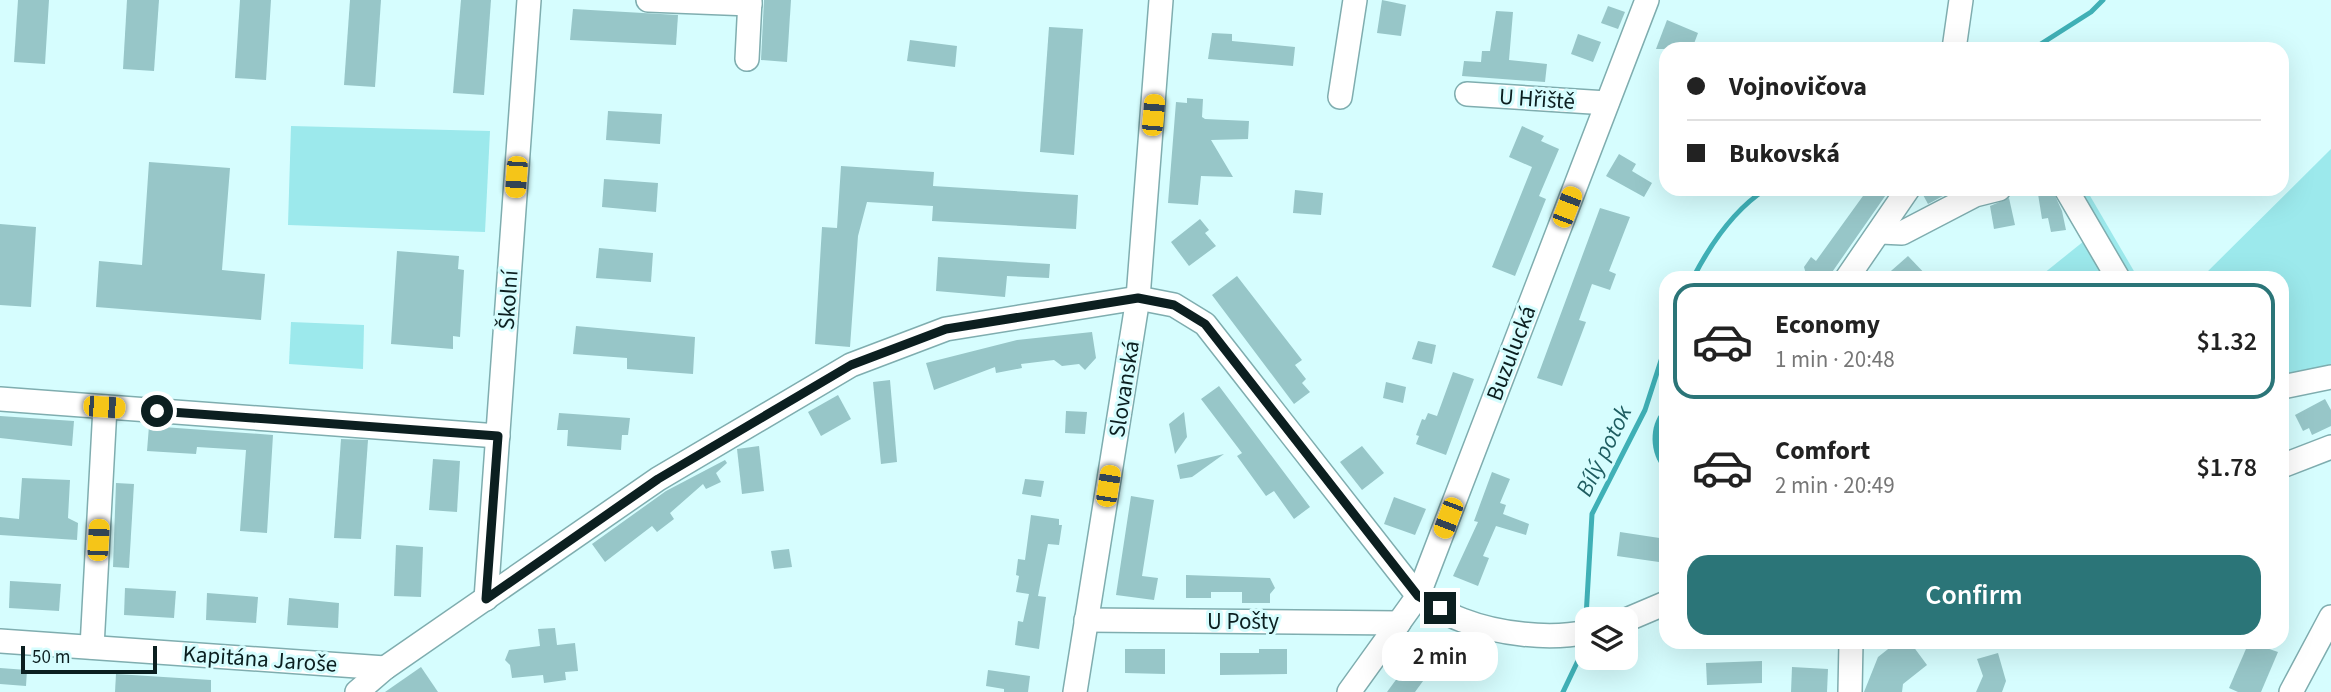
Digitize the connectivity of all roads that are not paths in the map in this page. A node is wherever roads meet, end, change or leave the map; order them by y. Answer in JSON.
{"nodes":[{"id":1,"x":528,"y":0,"type":"edge"},
{"id":2,"x":648,"y":0,"type":"edge"},
{"id":3,"x":1161,"y":0,"type":"edge"},
{"id":4,"x":1355,"y":0,"type":"edge"},
{"id":5,"x":1647,"y":0,"type":"edge"},
{"id":6,"x":1961,"y":0,"type":"edge"},
{"id":7,"x":750,"y":2,"type":"edge"},
{"id":8,"x":1955,"y":42,"type":"edge"},
{"id":9,"x":747,"y":59,"type":"dead end"},
{"id":10,"x":1467,"y":94,"type":"dead end"},
{"id":11,"x":1340,"y":97,"type":"dead end"},
{"id":12,"x":1607,"y":103,"type":"junction"},
{"id":13,"x":1904,"y":196,"type":"edge"},
{"id":14,"x":1973,"y":196,"type":"edge"},
{"id":15,"x":2070,"y":196,"type":"edge"},
{"id":16,"x":1881,"y":232,"type":"junction"},
{"id":17,"x":1852,"y":271,"type":"edge"},
{"id":18,"x":2114,"y":271,"type":"edge"},
{"id":19,"x":1138,"y":298,"type":"junction"},
{"id":20,"x":2331,"y":377,"type":"edge"},
{"id":21,"x":2289,"y":386,"type":"edge"},
{"id":22,"x":0,"y":399,"type":"edge"},
{"id":23,"x":104,"y":407,"type":"junction"},
{"id":24,"x":498,"y":436,"type":"junction"},
{"id":25,"x":2331,"y":447,"type":"edge"},
{"id":26,"x":2289,"y":463,"type":"edge"},
{"id":27,"x":1418,"y":596,"type":"junction"},
{"id":28,"x":486,"y":599,"type":"junction"},
{"id":29,"x":1659,"y":606,"type":"edge"},
{"id":30,"x":1638,"y":615,"type":"edge"},
{"id":31,"x":2331,"y":617,"type":"edge"},
{"id":32,"x":1086,"y":620,"type":"junction"},
{"id":33,"x":1399,"y":623,"type":"junction"},
{"id":34,"x":1575,"y":634,"type":"edge"},
{"id":35,"x":0,"y":642,"type":"edge"},
{"id":36,"x":92,"y":647,"type":"junction"},
{"id":37,"x":1852,"y":649,"type":"edge"},
{"id":38,"x":385,"y":668,"type":"junction"},
{"id":39,"x":357,"y":692,"type":"edge"},
{"id":40,"x":1075,"y":692,"type":"edge"},
{"id":41,"x":1349,"y":692,"type":"edge"},
{"id":42,"x":1850,"y":692,"type":"edge"},
{"id":43,"x":2291,"y":692,"type":"edge"}],
"edges":[{"from":1,"to":24,"type":"street","name":"Školní"},
{"from":2,"to":7,"type":"street"},
{"from":3,"to":19,"type":"street","name":"Slovanská"},
{"from":4,"to":11,"type":"street"},
{"from":5,"to":12,"type":"street","name":"Buzulucká"},
{"from":6,"to":8,"type":"street"},
{"from":7,"to":9,"type":"street"},
{"from":10,"to":12,"type":"street","name":"U Hřiště"},
{"from":12,"to":27,"type":"street","name":"Buzulucká"},
{"from":13,"to":16,"type":"street"},
{"from":14,"to":16,"type":"street"},
{"from":15,"to":18,"type":"street"},
{"from":16,"to":17,"type":"street"},
{"from":19,"to":27,"type":"street"},
{"from":19,"to":28,"type":"street"},
{"from":19,"to":32,"type":"street","name":"Slovanská"},
{"from":20,"to":21,"type":"street"},
{"from":22,"to":23,"type":"street"},
{"from":23,"to":24,"type":"street"},
{"from":23,"to":36,"type":"street"},
{"from":24,"to":28,"type":"street","name":"Školní"},
{"from":25,"to":26,"type":"street"},
{"from":27,"to":33,"type":"street","name":"Buzulucká"},
{"from":27,"to":34,"type":"street"},
{"from":28,"to":38,"type":"street"},
{"from":29,"to":30,"type":"street"},
{"from":31,"to":43,"type":"street"},
{"from":32,"to":33,"type":"street","name":"U Pošty"},
{"from":32,"to":40,"type":"street","name":"Slovanská"},
{"from":33,"to":41,"type":"street","name":"Buzulucká"},
{"from":35,"to":36,"type":"street","name":"Kapitána Jaroše"},
{"from":36,"to":38,"type":"street","name":"Kapitána Jaroše"},
{"from":37,"to":42,"type":"street"},
{"from":38,"to":39,"type":"street"}]}
